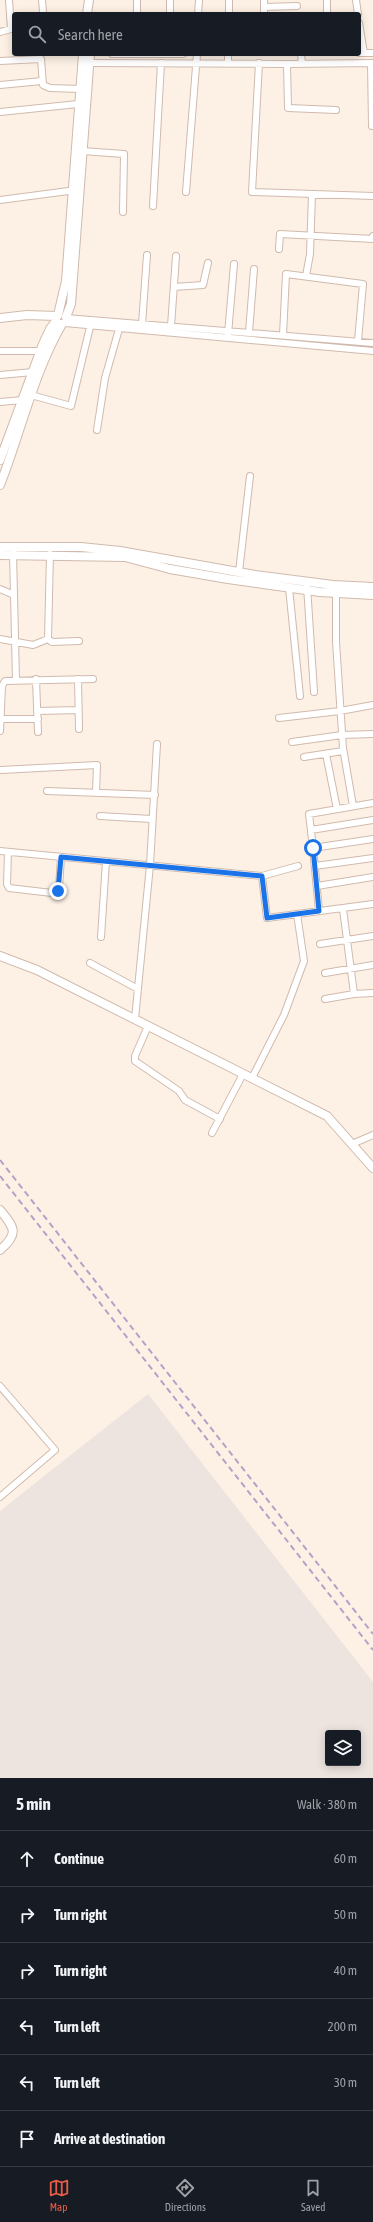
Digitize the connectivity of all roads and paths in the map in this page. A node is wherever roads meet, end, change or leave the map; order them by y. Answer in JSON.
{"nodes":[{"id":1,"x":9,"y":0,"type":"edge"},
{"id":2,"x":42,"y":0,"type":"edge"},
{"id":3,"x":88,"y":0,"type":"edge"},
{"id":4,"x":93,"y":0,"type":"edge"},
{"id":5,"x":137,"y":0,"type":"edge"},
{"id":6,"x":170,"y":0,"type":"edge"},
{"id":7,"x":199,"y":0,"type":"edge"},
{"id":8,"x":229,"y":0,"type":"edge"},
{"id":9,"x":264,"y":0,"type":"edge"},
{"id":10,"x":327,"y":0,"type":"edge"},
{"id":11,"x":356,"y":0,"type":"edge"},
{"id":12,"x":297,"y":6,"type":"dead end"},
{"id":13,"x":264,"y":11,"type":"edge"},
{"id":14,"x":43,"y":12,"type":"dead end"},
{"id":15,"x":87,"y":12,"type":"edge"},
{"id":16,"x":92,"y":12,"type":"edge"},
{"id":17,"x":137,"y":12,"type":"edge"},
{"id":18,"x":170,"y":12,"type":"edge"},
{"id":19,"x":198,"y":12,"type":"edge"},
{"id":20,"x":229,"y":12,"type":"edge"},
{"id":21,"x":327,"y":12,"type":"edge"},
{"id":22,"x":358,"y":12,"type":"edge"},
{"id":23,"x":0,"y":32,"type":"edge"},
{"id":24,"x":361,"y":53,"type":"edge"},
{"id":25,"x":373,"y":53,"type":"edge"},
{"id":26,"x":169,"y":56,"type":"edge"},
{"id":27,"x":197,"y":56,"type":"edge"},
{"id":28,"x":228,"y":56,"type":"edge"},
{"id":29,"x":302,"y":56,"type":"edge"},
{"id":30,"x":85,"y":60,"type":"edge"},
{"id":31,"x":0,"y":61,"type":"edge"},
{"id":32,"x":161,"y":63,"type":"junction"},
{"id":33,"x":169,"y":63,"type":"junction"},
{"id":34,"x":196,"y":63,"type":"junction"},
{"id":35,"x":228,"y":63,"type":"junction"},
{"id":36,"x":259,"y":63,"type":"junction"},
{"id":37,"x":372,"y":63,"type":"edge"},
{"id":38,"x":287,"y":64,"type":"junction"},
{"id":39,"x":302,"y":64,"type":"junction"},
{"id":40,"x":42,"y":81,"type":"junction"},
{"id":41,"x":0,"y":84,"type":"edge"},
{"id":42,"x":80,"y":89,"type":"junction"},
{"id":43,"x":78,"y":104,"type":"junction"},
{"id":44,"x":336,"y":110,"type":"dead end"},
{"id":45,"x":0,"y":112,"type":"edge"},
{"id":46,"x":372,"y":126,"type":"dead end"},
{"id":47,"x":82,"y":151,"type":"junction"},
{"id":48,"x":76,"y":190,"type":"junction"},
{"id":49,"x":186,"y":192,"type":"dead end"},
{"id":50,"x":312,"y":194,"type":"junction"},
{"id":51,"x":373,"y":196,"type":"edge"},
{"id":52,"x":0,"y":200,"type":"edge"},
{"id":53,"x":153,"y":206,"type":"dead end"},
{"id":54,"x":123,"y":212,"type":"dead end"},
{"id":55,"x":310,"y":235,"type":"junction"},
{"id":56,"x":373,"y":236,"type":"edge"},
{"id":57,"x":279,"y":249,"type":"dead end"},
{"id":58,"x":147,"y":255,"type":"dead end"},
{"id":59,"x":176,"y":256,"type":"dead end"},
{"id":60,"x":208,"y":263,"type":"dead end"},
{"id":61,"x":234,"y":264,"type":"dead end"},
{"id":62,"x":254,"y":269,"type":"dead end"},
{"id":63,"x":306,"y":276,"type":"junction"},
{"id":64,"x":174,"y":287,"type":"junction"},
{"id":65,"x":0,"y":318,"type":"edge"},
{"id":66,"x":61,"y":319,"type":"junction"},
{"id":67,"x":0,"y":323,"type":"edge"},
{"id":68,"x":142,"y":324,"type":"junction"},
{"id":69,"x":171,"y":326,"type":"junction"},
{"id":70,"x":90,"y":327,"type":"junction"},
{"id":71,"x":119,"y":329,"type":"junction"},
{"id":72,"x":229,"y":330,"type":"junction"},
{"id":73,"x":249,"y":332,"type":"junction"},
{"id":74,"x":283,"y":335,"type":"junction"},
{"id":75,"x":228,"y":338,"type":"junction"},
{"id":76,"x":358,"y":341,"type":"junction"},
{"id":77,"x":373,"y":343,"type":"edge"},
{"id":78,"x":0,"y":351,"type":"edge"},
{"id":79,"x":41,"y":351,"type":"junction"},
{"id":80,"x":373,"y":351,"type":"edge"},
{"id":81,"x":33,"y":372,"type":"junction"},
{"id":82,"x":0,"y":375,"type":"edge"},
{"id":83,"x":31,"y":395,"type":"junction"},
{"id":84,"x":23,"y":400,"type":"junction"},
{"id":85,"x":0,"y":402,"type":"edge"},
{"id":86,"x":97,"y":430,"type":"dead end"},
{"id":87,"x":6,"y":450,"type":"edge"},
{"id":88,"x":0,"y":460,"type":"edge"},
{"id":89,"x":250,"y":476,"type":"dead end"},
{"id":90,"x":0,"y":485,"type":"edge"},
{"id":91,"x":0,"y":546,"type":"edge"},
{"id":92,"x":13,"y":551,"type":"junction"},
{"id":93,"x":50,"y":554,"type":"junction"},
{"id":94,"x":0,"y":555,"type":"edge"},
{"id":95,"x":238,"y":572,"type":"junction"},
{"id":96,"x":307,"y":586,"type":"junction"},
{"id":97,"x":373,"y":587,"type":"edge"},
{"id":98,"x":289,"y":588,"type":"junction"},
{"id":99,"x":0,"y":589,"type":"edge"},
{"id":100,"x":336,"y":593,"type":"junction"},
{"id":101,"x":14,"y":595,"type":"junction"},
{"id":102,"x":373,"y":595,"type":"edge"},
{"id":103,"x":0,"y":639,"type":"edge"},
{"id":104,"x":48,"y":639,"type":"junction"},
{"id":105,"x":14,"y":640,"type":"junction"},
{"id":106,"x":79,"y":641,"type":"dead end"},
{"id":107,"x":36,"y":679,"type":"junction"},
{"id":108,"x":78,"y":679,"type":"junction"},
{"id":109,"x":93,"y":679,"type":"dead end"},
{"id":110,"x":16,"y":680,"type":"junction"},
{"id":111,"x":314,"y":692,"type":"dead end"},
{"id":112,"x":300,"y":696,"type":"dead end"},
{"id":113,"x":373,"y":705,"type":"edge"},
{"id":114,"x":78,"y":710,"type":"junction"},
{"id":115,"x":37,"y":711,"type":"junction"},
{"id":116,"x":340,"y":711,"type":"junction"},
{"id":117,"x":279,"y":718,"type":"dead end"},
{"id":118,"x":1,"y":719,"type":"edge"},
{"id":119,"x":38,"y":719,"type":"junction"},
{"id":120,"x":79,"y":729,"type":"dead end"},
{"id":121,"x":0,"y":731,"type":"edge"},
{"id":122,"x":38,"y":732,"type":"dead end"},
{"id":123,"x":373,"y":734,"type":"edge"},
{"id":124,"x":342,"y":735,"type":"junction"},
{"id":125,"x":292,"y":742,"type":"dead end"},
{"id":126,"x":157,"y":744,"type":"dead end"},
{"id":127,"x":343,"y":751,"type":"junction"},
{"id":128,"x":326,"y":754,"type":"junction"},
{"id":129,"x":304,"y":757,"type":"dead end"},
{"id":130,"x":2,"y":770,"type":"dead end"},
{"id":131,"x":47,"y":791,"type":"dead end"},
{"id":132,"x":96,"y":792,"type":"junction"},
{"id":133,"x":155,"y":795,"type":"junction"},
{"id":134,"x":373,"y":802,"type":"edge"},
{"id":135,"x":353,"y":806,"type":"junction"},
{"id":136,"x":337,"y":809,"type":"junction"},
{"id":137,"x":100,"y":816,"type":"dead end"},
{"id":138,"x":152,"y":819,"type":"junction"},
{"id":139,"x":373,"y":820,"type":"edge"},
{"id":140,"x":311,"y":830,"type":"junction"},
{"id":141,"x":373,"y":839,"type":"edge"},
{"id":142,"x":313,"y":848,"type":"junction"},
{"id":143,"x":0,"y":851,"type":"edge"},
{"id":144,"x":8,"y":852,"type":"junction"},
{"id":145,"x":61,"y":857,"type":"junction"},
{"id":146,"x":373,"y":858,"type":"edge"},
{"id":147,"x":106,"y":861,"type":"junction"},
{"id":148,"x":150,"y":865,"type":"junction"},
{"id":149,"x":298,"y":866,"type":"dead end"},
{"id":150,"x":315,"y":866,"type":"junction"},
{"id":151,"x":262,"y":876,"type":"junction"},
{"id":152,"x":373,"y":877,"type":"edge"},
{"id":153,"x":317,"y":886,"type":"junction"},
{"id":154,"x":373,"y":904,"type":"edge"},
{"id":155,"x":343,"y":909,"type":"junction"},
{"id":156,"x":319,"y":911,"type":"junction"},
{"id":157,"x":296,"y":914,"type":"junction"},
{"id":158,"x":100,"y":936,"type":"dead end"},
{"id":159,"x":373,"y":936,"type":"edge"},
{"id":160,"x":347,"y":939,"type":"junction"},
{"id":161,"x":320,"y":944,"type":"dead end"},
{"id":162,"x":0,"y":956,"type":"edge"},
{"id":163,"x":90,"y":963,"type":"dead end"},
{"id":164,"x":373,"y":965,"type":"edge"},
{"id":165,"x":350,"y":968,"type":"junction"},
{"id":166,"x":325,"y":973,"type":"dead end"},
{"id":167,"x":138,"y":989,"type":"junction"},
{"id":168,"x":373,"y":993,"type":"edge"},
{"id":169,"x":354,"y":994,"type":"junction"},
{"id":170,"x":325,"y":999,"type":"dead end"},
{"id":171,"x":135,"y":1019,"type":"junction"},
{"id":172,"x":148,"y":1026,"type":"junction"},
{"id":173,"x":243,"y":1074,"type":"junction"},
{"id":174,"x":252,"y":1078,"type":"junction"},
{"id":175,"x":220,"y":1120,"type":"junction"},
{"id":176,"x":212,"y":1133,"type":"dead end"},
{"id":177,"x":373,"y":1135,"type":"edge"},
{"id":178,"x":352,"y":1144,"type":"junction"},
{"id":179,"x":373,"y":1168,"type":"edge"},
{"id":180,"x":0,"y":1210,"type":"edge"},
{"id":181,"x":0,"y":1250,"type":"edge"},
{"id":182,"x":0,"y":1386,"type":"edge"},
{"id":183,"x":0,"y":1497,"type":"edge"}],
"edges":[{"from":1,"to":23,"type":"street"},
{"from":2,"to":14,"type":"street"},
{"from":3,"to":15,"type":"street"},
{"from":4,"to":16,"type":"street"},
{"from":5,"to":17,"type":"street"},
{"from":6,"to":18,"type":"street"},
{"from":7,"to":19,"type":"street"},
{"from":8,"to":20,"type":"street"},
{"from":9,"to":13,"type":"street"},
{"from":10,"to":21,"type":"street"},
{"from":11,"to":22,"type":"street"},
{"from":12,"to":13,"type":"street"},
{"from":24,"to":25,"type":"street"},
{"from":26,"to":33,"type":"street"},
{"from":27,"to":34,"type":"street"},
{"from":28,"to":35,"type":"street"},
{"from":29,"to":39,"type":"street"},
{"from":30,"to":32,"type":"street"},
{"from":30,"to":42,"type":"street"},
{"from":30,"to":47,"type":"street"},
{"from":31,"to":40,"type":"street"},
{"from":32,"to":33,"type":"street"},
{"from":32,"to":53,"type":"street"},
{"from":33,"to":34,"type":"street"},
{"from":34,"to":35,"type":"street"},
{"from":34,"to":49,"type":"street"},
{"from":35,"to":36,"type":"street"},
{"from":36,"to":38,"type":"street"},
{"from":36,"to":50,"type":"street"},
{"from":37,"to":39,"type":"street"},
{"from":37,"to":46,"type":"street"},
{"from":38,"to":39,"type":"street"},
{"from":38,"to":44,"type":"street"},
{"from":40,"to":41,"type":"street"},
{"from":40,"to":42,"type":"street"},
{"from":42,"to":43,"type":"street"},
{"from":43,"to":45,"type":"street"},
{"from":43,"to":48,"type":"street"},
{"from":47,"to":48,"type":"street"},
{"from":47,"to":54,"type":"street"},
{"from":48,"to":52,"type":"street"},
{"from":48,"to":66,"type":"street"},
{"from":50,"to":51,"type":"street"},
{"from":50,"to":55,"type":"street"},
{"from":55,"to":56,"type":"street"},
{"from":55,"to":57,"type":"street"},
{"from":55,"to":63,"type":"street"},
{"from":58,"to":68,"type":"street"},
{"from":59,"to":64,"type":"street"},
{"from":60,"to":64,"type":"street"},
{"from":61,"to":72,"type":"street"},
{"from":62,"to":73,"type":"street"},
{"from":63,"to":74,"type":"street"},
{"from":63,"to":76,"type":"street"},
{"from":64,"to":69,"type":"street"},
{"from":65,"to":66,"type":"street"},
{"from":66,"to":67,"type":"street"},
{"from":66,"to":68,"type":"street"},
{"from":66,"to":70,"type":"street"},
{"from":66,"to":79,"type":"street"},
{"from":66,"to":83,"type":"street"},
{"from":68,"to":69,"type":"street"},
{"from":69,"to":72,"type":"street"},
{"from":70,"to":71,"type":"street"},
{"from":70,"to":83,"type":"street"},
{"from":71,"to":75,"type":"street"},
{"from":71,"to":86,"type":"street"},
{"from":72,"to":73,"type":"street"},
{"from":72,"to":75,"type":"street"},
{"from":73,"to":74,"type":"street"},
{"from":74,"to":76,"type":"street"},
{"from":75,"to":80,"type":"street"},
{"from":76,"to":77,"type":"street"},
{"from":78,"to":79,"type":"street"},
{"from":79,"to":81,"type":"street"},
{"from":81,"to":82,"type":"street"},
{"from":81,"to":84,"type":"street"},
{"from":83,"to":87,"type":"street"},
{"from":84,"to":85,"type":"street"},
{"from":84,"to":87,"type":"street"},
{"from":87,"to":88,"type":"street"},
{"from":87,"to":90,"type":"street"},
{"from":89,"to":95,"type":"street"},
{"from":91,"to":92,"type":"street"},
{"from":92,"to":93,"type":"street"},
{"from":92,"to":94,"type":"street"},
{"from":92,"to":95,"type":"street"},
{"from":92,"to":101,"type":"street"},
{"from":93,"to":98,"type":"street"},
{"from":93,"to":104,"type":"street"},
{"from":95,"to":96,"type":"street"},
{"from":96,"to":97,"type":"street"},
{"from":96,"to":98,"type":"street"},
{"from":96,"to":100,"type":"street"},
{"from":96,"to":111,"type":"street"},
{"from":98,"to":112,"type":"street"},
{"from":99,"to":101,"type":"street"},
{"from":100,"to":102,"type":"street"},
{"from":100,"to":116,"type":"street"},
{"from":101,"to":105,"type":"street"},
{"from":103,"to":105,"type":"street"},
{"from":104,"to":105,"type":"street"},
{"from":104,"to":106,"type":"street"},
{"from":105,"to":110,"type":"street"},
{"from":107,"to":108,"type":"street"},
{"from":107,"to":110,"type":"street"},
{"from":107,"to":115,"type":"street"},
{"from":108,"to":109,"type":"street"},
{"from":108,"to":114,"type":"street"},
{"from":110,"to":118,"type":"street"},
{"from":113,"to":116,"type":"street"},
{"from":114,"to":115,"type":"street"},
{"from":114,"to":120,"type":"street"},
{"from":115,"to":119,"type":"street"},
{"from":116,"to":117,"type":"street"},
{"from":116,"to":124,"type":"street"},
{"from":118,"to":119,"type":"street"},
{"from":118,"to":121,"type":"street"},
{"from":119,"to":122,"type":"street"},
{"from":123,"to":124,"type":"street"},
{"from":124,"to":125,"type":"street"},
{"from":124,"to":127,"type":"street"},
{"from":126,"to":133,"type":"street"},
{"from":127,"to":128,"type":"street"},
{"from":127,"to":135,"type":"street"},
{"from":128,"to":129,"type":"street"},
{"from":128,"to":136,"type":"street"},
{"from":130,"to":132,"type":"street"},
{"from":131,"to":132,"type":"street"},
{"from":132,"to":133,"type":"street"},
{"from":133,"to":138,"type":"street"},
{"from":134,"to":135,"type":"street"},
{"from":135,"to":136,"type":"street"},
{"from":136,"to":140,"type":"street"},
{"from":137,"to":138,"type":"street"},
{"from":138,"to":148,"type":"street"},
{"from":139,"to":140,"type":"street"},
{"from":140,"to":142,"type":"street"},
{"from":141,"to":142,"type":"street"},
{"from":142,"to":150,"type":"street"},
{"from":143,"to":144,"type":"street"},
{"from":144,"to":145,"type":"street"},
{"from":144,"to":145,"type":"street"},
{"from":145,"to":147,"type":"street"},
{"from":146,"to":150,"type":"street"},
{"from":147,"to":148,"type":"street"},
{"from":147,"to":158,"type":"street"},
{"from":148,"to":151,"type":"street"},
{"from":148,"to":167,"type":"street"},
{"from":149,"to":151,"type":"street"},
{"from":150,"to":153,"type":"street"},
{"from":151,"to":157,"type":"street"},
{"from":152,"to":153,"type":"street"},
{"from":153,"to":156,"type":"street"},
{"from":154,"to":155,"type":"street"},
{"from":155,"to":156,"type":"street"},
{"from":155,"to":160,"type":"street"},
{"from":156,"to":157,"type":"street"},
{"from":157,"to":174,"type":"street"},
{"from":159,"to":160,"type":"street"},
{"from":160,"to":161,"type":"street"},
{"from":160,"to":165,"type":"street"},
{"from":162,"to":171,"type":"street"},
{"from":163,"to":167,"type":"street"},
{"from":164,"to":165,"type":"street"},
{"from":165,"to":166,"type":"street"},
{"from":165,"to":169,"type":"street"},
{"from":167,"to":171,"type":"street"},
{"from":168,"to":169,"type":"street"},
{"from":169,"to":170,"type":"street"},
{"from":171,"to":172,"type":"street"},
{"from":172,"to":173,"type":"street"},
{"from":172,"to":175,"type":"street"},
{"from":173,"to":174,"type":"street"},
{"from":173,"to":175,"type":"street"},
{"from":174,"to":178,"type":"street"},
{"from":175,"to":176,"type":"street"},
{"from":177,"to":178,"type":"street"},
{"from":178,"to":179,"type":"street"},
{"from":180,"to":181,"type":"street"},
{"from":182,"to":183,"type":"street"}]}
